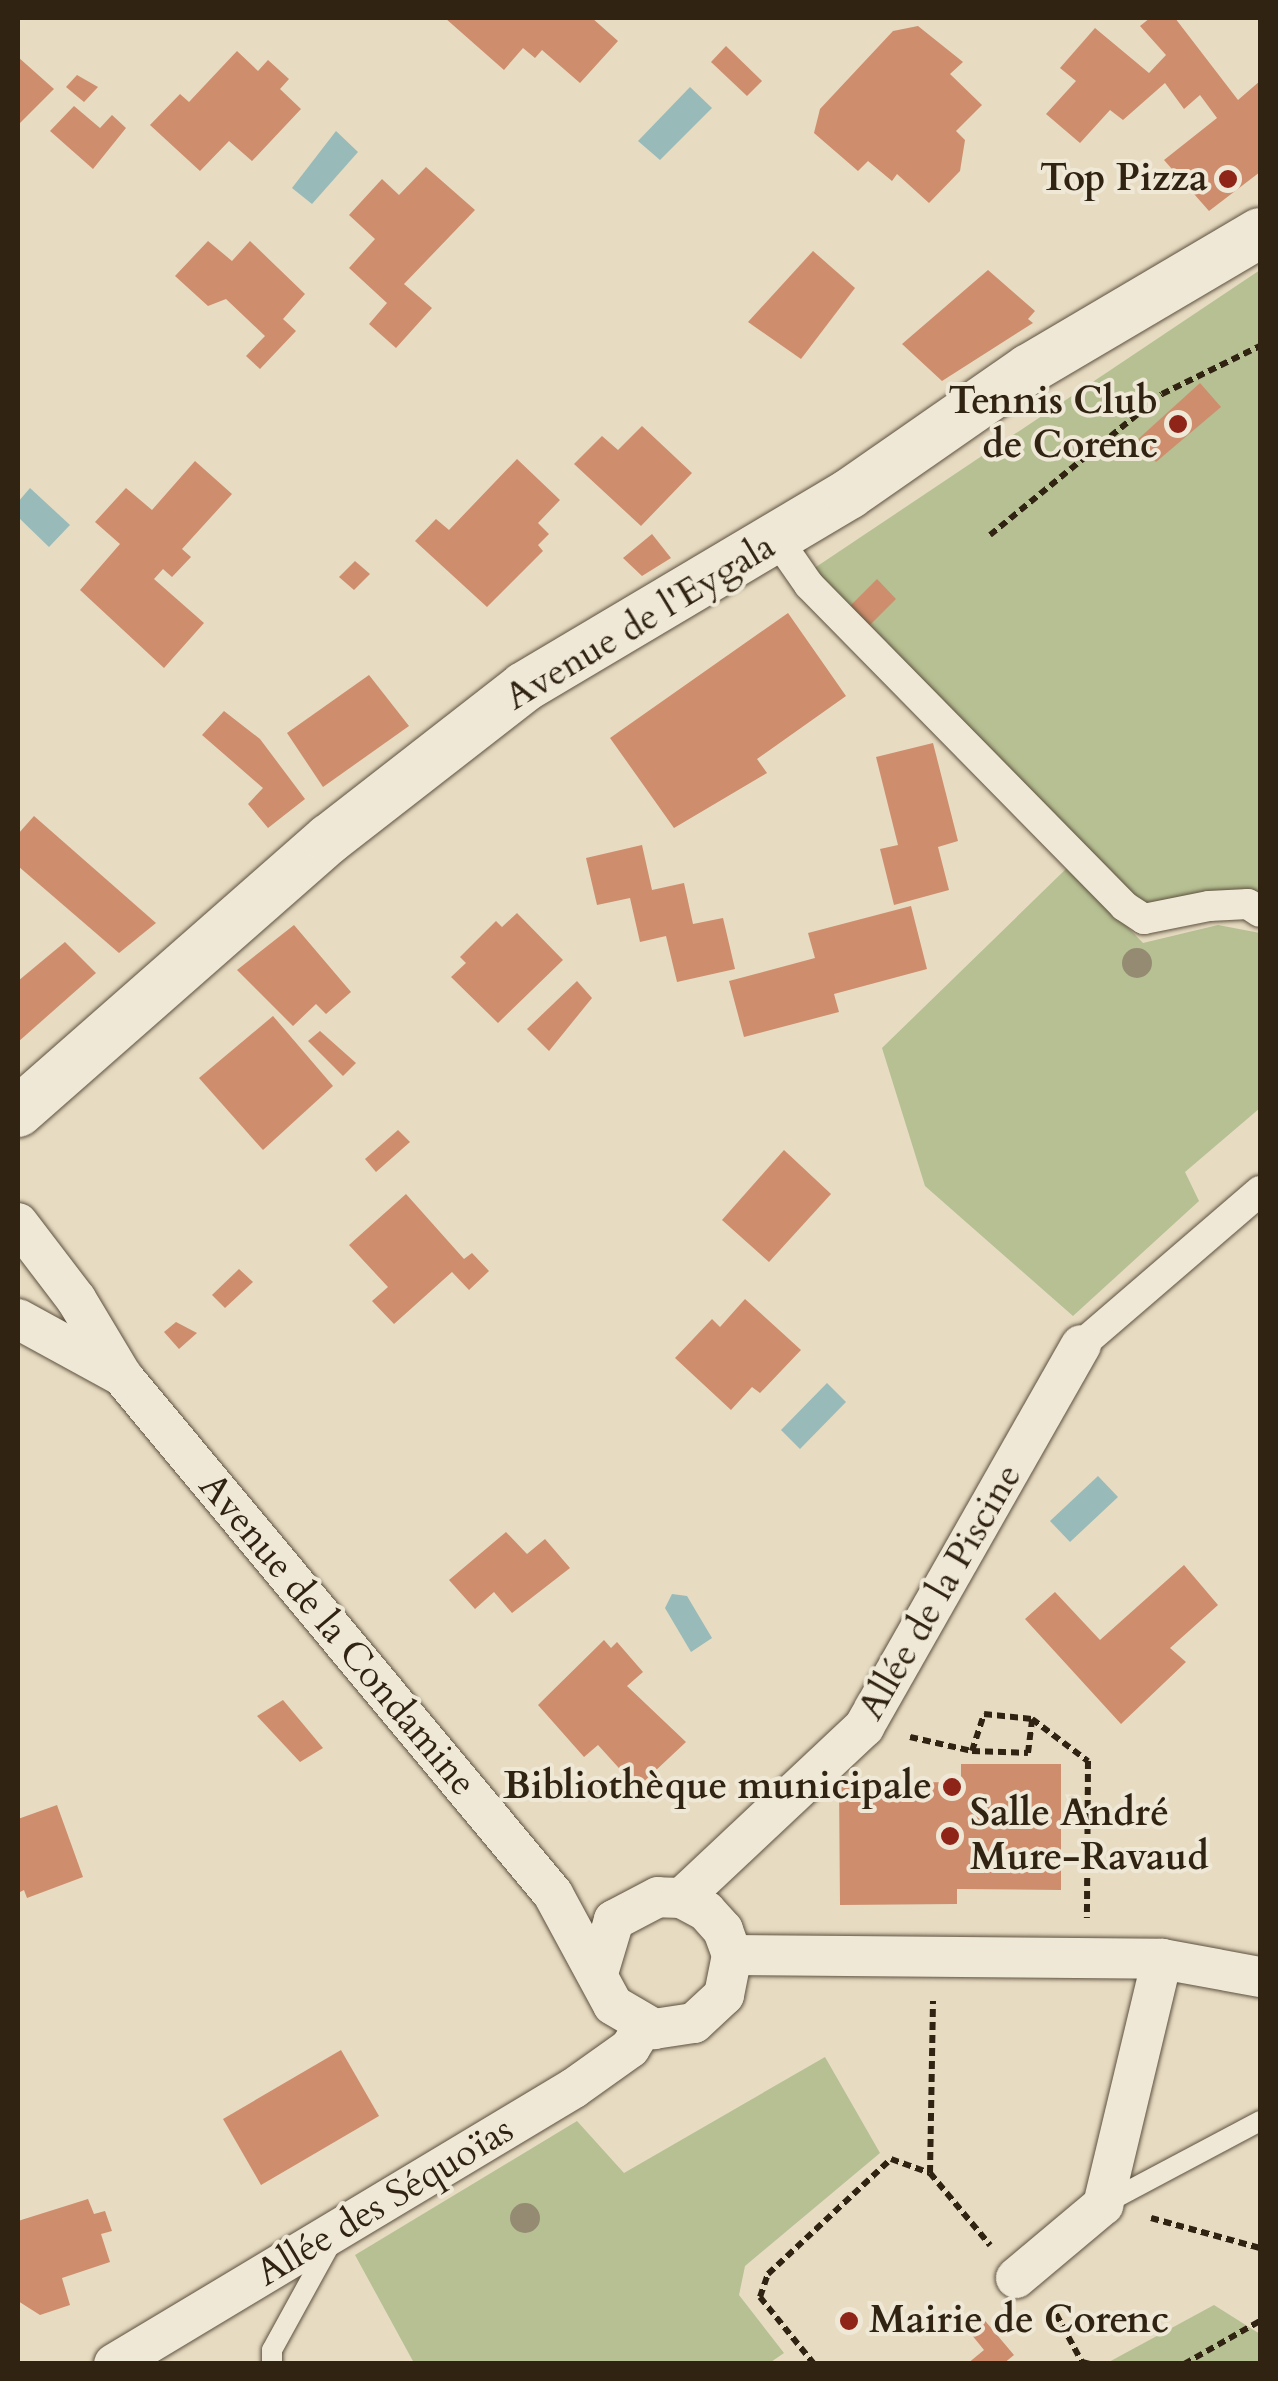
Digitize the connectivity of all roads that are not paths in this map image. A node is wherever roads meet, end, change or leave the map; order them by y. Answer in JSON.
{"nodes":[{"id":1,"x":1260,"y":233,"type":"edge"},
{"id":2,"x":777,"y":539,"type":"junction"},
{"id":3,"x":1260,"y":912,"type":"edge"},
{"id":4,"x":18,"y":1112,"type":"edge"},
{"id":5,"x":1260,"y":1192,"type":"edge"},
{"id":6,"x":18,"y":1223,"type":"edge"},
{"id":7,"x":18,"y":1319,"type":"edge"},
{"id":8,"x":1081,"y":1346,"type":"joint"},
{"id":9,"x":122,"y":1376,"type":"junction"},
{"id":10,"x":553,"y":1894,"type":"junction"},
{"id":11,"x":682,"y":1898,"type":"junction"},
{"id":12,"x":635,"y":1904,"type":"junction"},
{"id":13,"x":732,"y":1956,"type":"junction"},
{"id":14,"x":1162,"y":1960,"type":"junction"},
{"id":15,"x":599,"y":1970,"type":"junction"},
{"id":16,"x":1260,"y":1977,"type":"edge"},
{"id":17,"x":644,"y":2026,"type":"junction"},
{"id":18,"x":1260,"y":2121,"type":"edge"},
{"id":19,"x":1102,"y":2205,"type":"junction"},
{"id":20,"x":336,"y":2234,"type":"junction"},
{"id":21,"x":1016,"y":2278,"type":"dead end"},
{"id":22,"x":124,"y":2358,"type":"edge"},
{"id":23,"x":272,"y":2364,"type":"edge"}],
"edges":[{"from":1,"to":2,"type":"street","name":"Avenue de l'Eygala"},
{"from":2,"to":3,"type":"street"},
{"from":2,"to":4,"type":"street","name":"Avenue de l'Eygala"},
{"from":5,"to":8,"type":"street"},
{"from":6,"to":9,"type":"street","name":"Avenue de la Condamine"},
{"from":7,"to":9,"type":"street","name":"Avenue de la Condamine"},
{"from":8,"to":11,"type":"street","name":"Allée de la Piscine"},
{"from":9,"to":10,"type":"street","name":"Avenue de la Condamine"},
{"from":10,"to":12,"type":"street"},
{"from":10,"to":15,"type":"street","name":"Avenue de la Condamine"},
{"from":11,"to":12,"type":"street"},
{"from":11,"to":13,"type":"street"},
{"from":12,"to":15,"type":"street"},
{"from":13,"to":14,"type":"street"},
{"from":13,"to":17,"type":"street"},
{"from":14,"to":16,"type":"street"},
{"from":14,"to":19,"type":"street"},
{"from":15,"to":17,"type":"street","name":"Avenue de la Condamine"},
{"from":17,"to":20,"type":"street","name":"Allée des Séquoïas"},
{"from":18,"to":19,"type":"lane"},
{"from":19,"to":21,"type":"street"},
{"from":20,"to":22,"type":"street","name":"Allée des Séquoïas"},
{"from":20,"to":23,"type":"lane"}]}
